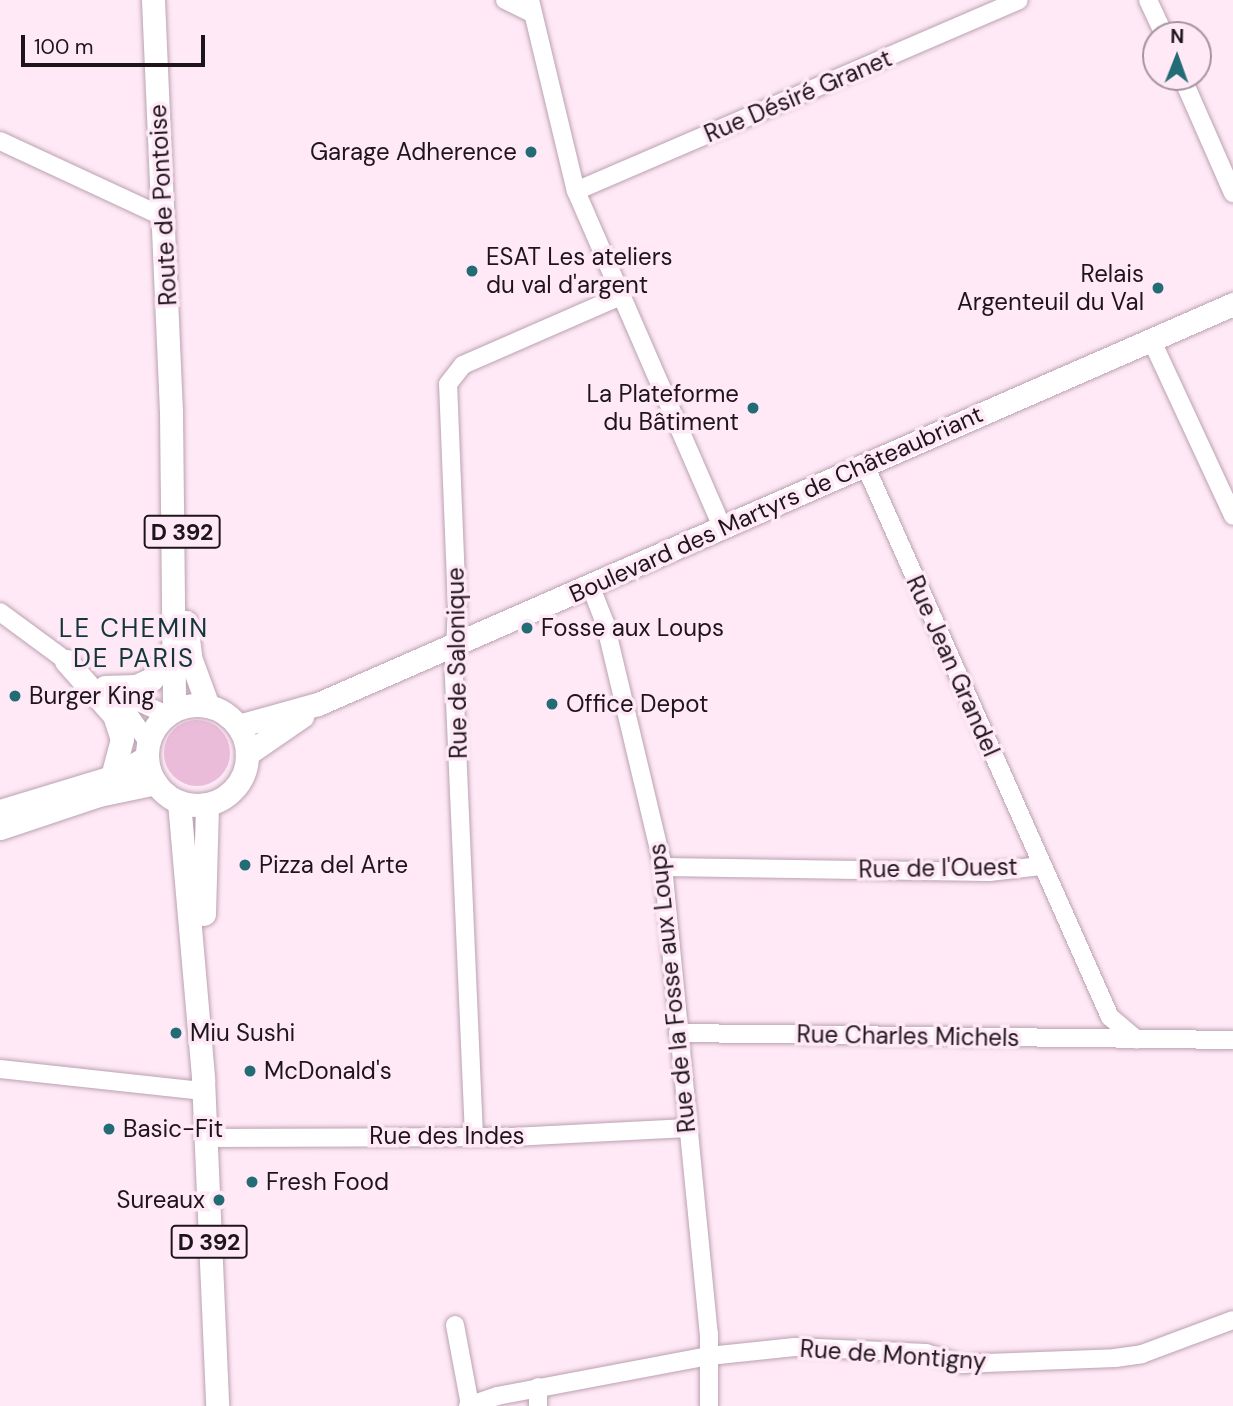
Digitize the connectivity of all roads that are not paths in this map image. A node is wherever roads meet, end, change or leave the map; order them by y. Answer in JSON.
{"nodes":[{"id":1,"x":153,"y":0,"type":"edge"},
{"id":2,"x":505,"y":0,"type":"edge"},
{"id":3,"x":1019,"y":0,"type":"edge"},
{"id":4,"x":1148,"y":0,"type":"edge"},
{"id":5,"x":531,"y":7,"type":"edge"},
{"id":6,"x":1158,"y":21,"type":"edge"},
{"id":7,"x":1188,"y":91,"type":"edge"},
{"id":8,"x":0,"y":141,"type":"edge"},
{"id":9,"x":576,"y":191,"type":"junction"},
{"id":10,"x":1233,"y":193,"type":"edge"},
{"id":11,"x":164,"y":217,"type":"junction"},
{"id":12,"x":618,"y":297,"type":"junction"},
{"id":13,"x":1233,"y":304,"type":"edge"},
{"id":14,"x":1151,"y":339,"type":"junction"},
{"id":15,"x":172,"y":411,"type":"junction"},
{"id":16,"x":865,"y":465,"type":"junction"},
{"id":17,"x":1233,"y":516,"type":"edge"},
{"id":18,"x":722,"y":527,"type":"junction"},
{"id":19,"x":590,"y":586,"type":"junction"},
{"id":20,"x":0,"y":612,"type":"edge"},
{"id":21,"x":457,"y":644,"type":"junction"},
{"id":22,"x":173,"y":648,"type":"junction"},
{"id":23,"x":66,"y":661,"type":"junction"},
{"id":24,"x":109,"y":690,"type":"junction"},
{"id":25,"x":318,"y":704,"type":"junction"},
{"id":26,"x":208,"y":706,"type":"junction"},
{"id":27,"x":171,"y":712,"type":"junction"},
{"id":28,"x":238,"y":726,"type":"junction"},
{"id":29,"x":147,"y":749,"type":"junction"},
{"id":30,"x":247,"y":754,"type":"junction"},
{"id":31,"x":112,"y":777,"type":"junction"},
{"id":32,"x":156,"y":783,"type":"junction"},
{"id":33,"x":179,"y":802,"type":"junction"},
{"id":34,"x":207,"y":804,"type":"junction"},
{"id":35,"x":0,"y":811,"type":"edge"},
{"id":36,"x":0,"y":828,"type":"edge"},
{"id":37,"x":1041,"y":866,"type":"junction"},
{"id":38,"x":663,"y":867,"type":"junction"},
{"id":39,"x":678,"y":1033,"type":"junction"},
{"id":40,"x":1137,"y":1040,"type":"junction"},
{"id":41,"x":1233,"y":1040,"type":"edge"},
{"id":42,"x":0,"y":1069,"type":"edge"},
{"id":43,"x":203,"y":1085,"type":"junction"},
{"id":44,"x":688,"y":1128,"type":"junction"},
{"id":45,"x":474,"y":1136,"type":"junction"},
{"id":46,"x":204,"y":1138,"type":"junction"},
{"id":47,"x":1233,"y":1320,"type":"edge"},
{"id":48,"x":455,"y":1325,"type":"dead end"},
{"id":49,"x":709,"y":1356,"type":"junction"},
{"id":50,"x":538,"y":1387,"type":"junction"},
{"id":51,"x":217,"y":1406,"type":"edge"},
{"id":52,"x":469,"y":1406,"type":"edge"},
{"id":53,"x":538,"y":1406,"type":"edge"},
{"id":54,"x":709,"y":1406,"type":"edge"}],
"edges":[{"from":1,"to":11,"type":"main road","name":"Route de Pontoise","number":"D 392"},
{"from":2,"to":5,"type":"street"},
{"from":3,"to":9,"type":"street","name":"Rue Désiré Granet"},
{"from":4,"to":6,"type":"street"},
{"from":5,"to":9,"type":"street"},
{"from":7,"to":10,"type":"street"},
{"from":8,"to":11,"type":"street"},
{"from":9,"to":12,"type":"street"},
{"from":11,"to":15,"type":"main road","name":"Route de Pontoise","number":"D 392"},
{"from":12,"to":18,"type":"street"},
{"from":12,"to":21,"type":"street","name":"Rue de Salonique"},
{"from":13,"to":14,"type":"main road","name":"Boulevard des Martyrs de Châteaubriant"},
{"from":14,"to":16,"type":"main road","name":"Boulevard des Martyrs de Châteaubriant"},
{"from":14,"to":17,"type":"street"},
{"from":15,"to":22,"type":"main road","name":"Route de Pontoise","number":"D 392"},
{"from":15,"to":26,"type":"main road","name":"Route de Pontoise","number":"D 392"},
{"from":16,"to":18,"type":"main road","name":"Boulevard des Martyrs de Châteaubriant"},
{"from":16,"to":37,"type":"street","name":"Rue Jean Grandel"},
{"from":18,"to":19,"type":"main road","name":"Boulevard des Martyrs de Châteaubriant"},
{"from":19,"to":21,"type":"main road","name":"Boulevard des Martyrs de Châteaubriant"},
{"from":19,"to":38,"type":"street","name":"Rue de la Fosse aux Loups"},
{"from":20,"to":23,"type":"street"},
{"from":21,"to":25,"type":"main road","name":"Boulevard des Martyrs de Châteaubriant"},
{"from":21,"to":45,"type":"street","name":"Rue de Salonique"},
{"from":22,"to":24,"type":"main road"},
{"from":22,"to":27,"type":"main road","name":"Route de Pontoise","number":"D 392"},
{"from":23,"to":24,"type":"street"},
{"from":23,"to":31,"type":"main road"},
{"from":24,"to":27,"type":"street"},
{"from":24,"to":29,"type":"street"},
{"from":25,"to":28,"type":"main road","name":"Boulevard des Martyrs de Châteaubriant"},
{"from":25,"to":30,"type":"main road","name":"Boulevard des Martyrs de Châteaubriant"},
{"from":26,"to":27,"type":"main road"},
{"from":26,"to":28,"type":"main road"},
{"from":27,"to":29,"type":"main road"},
{"from":28,"to":30,"type":"main road"},
{"from":29,"to":31,"type":"main road"},
{"from":29,"to":32,"type":"main road"},
{"from":30,"to":34,"type":"main road"},
{"from":31,"to":35,"type":"main road"},
{"from":32,"to":33,"type":"main road"},
{"from":32,"to":36,"type":"main road"},
{"from":33,"to":34,"type":"main road"},
{"from":33,"to":43,"type":"main road","number":"D 392"},
{"from":34,"to":43,"type":"main road","number":"D 392"},
{"from":37,"to":38,"type":"street","name":"Rue de l'Ouest"},
{"from":37,"to":40,"type":"street","name":"Rue de l'Ouest"},
{"from":38,"to":39,"type":"street","name":"Rue de la Fosse aux Loups"},
{"from":39,"to":40,"type":"street","name":"Rue Charles Michels"},
{"from":39,"to":44,"type":"street","name":"Rue de la Fosse aux Loups"},
{"from":40,"to":41,"type":"street"},
{"from":42,"to":43,"type":"street"},
{"from":43,"to":46,"type":"main road","number":"D 392"},
{"from":44,"to":45,"type":"street","name":"Rue des Indes"},
{"from":44,"to":49,"type":"street","name":"Rue de la Fosse aux Loups"},
{"from":45,"to":46,"type":"street","name":"Rue des Indes"},
{"from":46,"to":51,"type":"main road","number":"D 392"},
{"from":47,"to":49,"type":"street","name":"Rue de Montigny"},
{"from":48,"to":52,"type":"street"},
{"from":49,"to":50,"type":"street","name":"Rue de Montigny"},
{"from":49,"to":54,"type":"street","name":"Rue de la Fosse aux Loups"},
{"from":50,"to":52,"type":"street","name":"Rue de Montigny"},
{"from":50,"to":53,"type":"street"}]}
